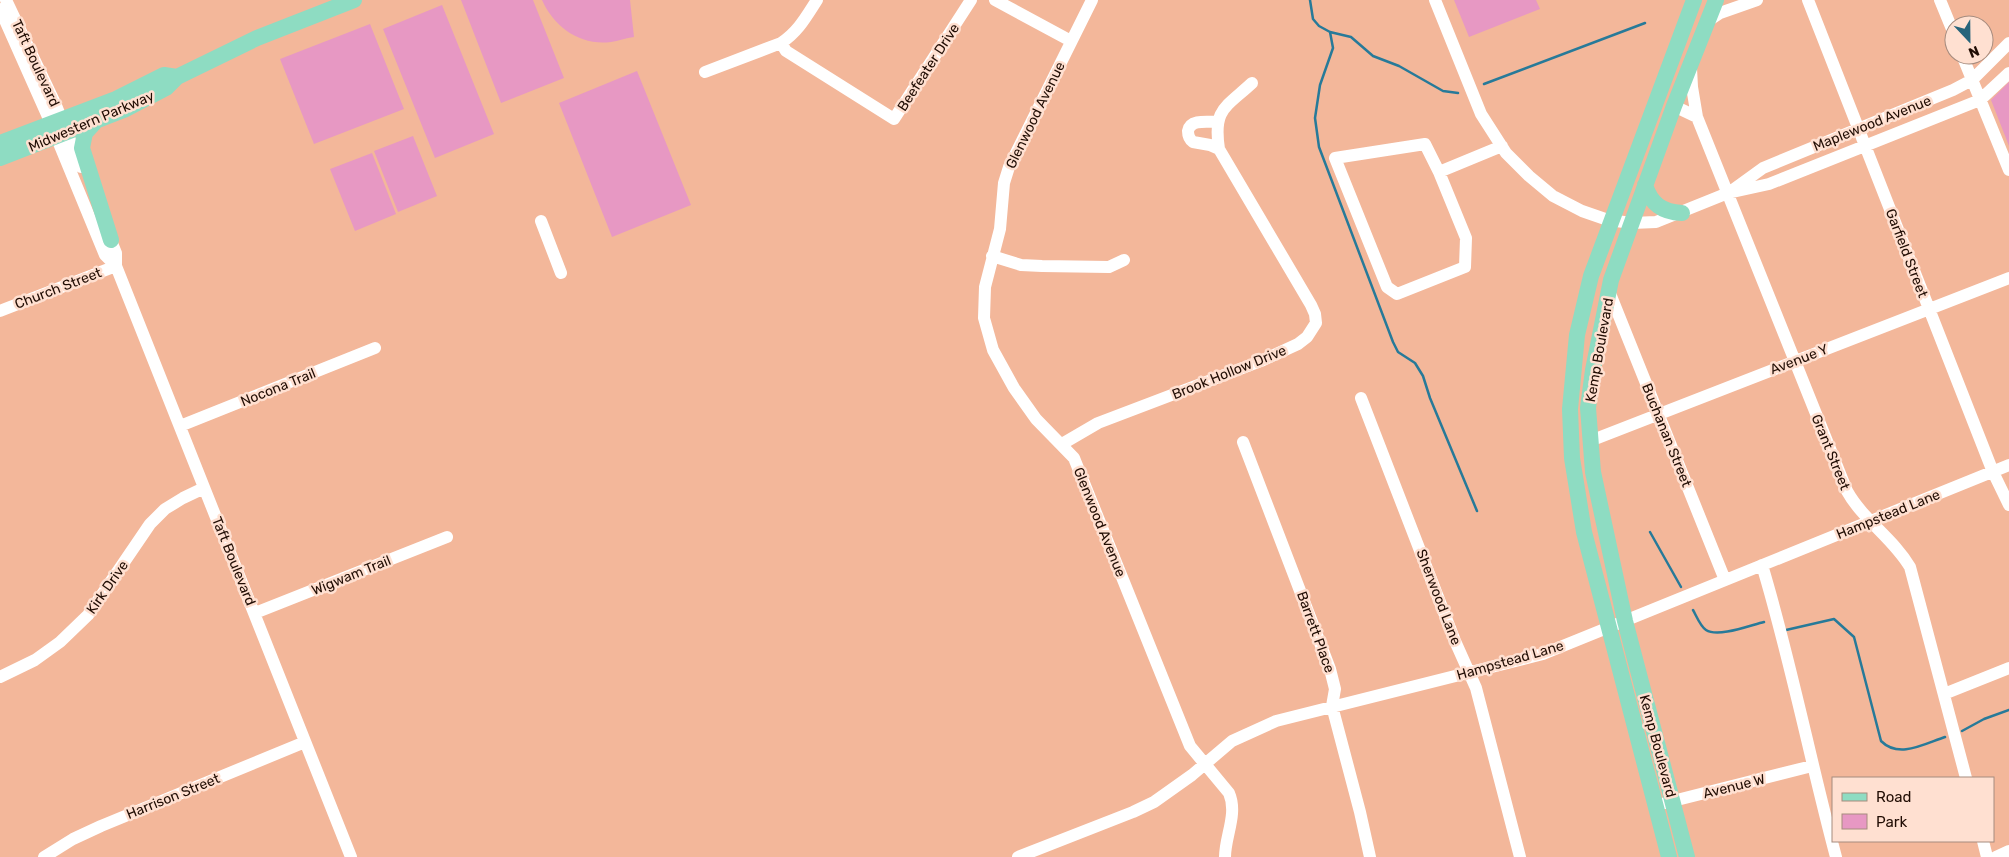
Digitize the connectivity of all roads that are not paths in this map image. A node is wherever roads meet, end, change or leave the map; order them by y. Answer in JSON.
{"nodes":[{"id":1,"x":6,"y":0,"type":"edge"},
{"id":2,"x":354,"y":0,"type":"edge"},
{"id":3,"x":816,"y":0,"type":"edge"},
{"id":4,"x":971,"y":0,"type":"edge"},
{"id":5,"x":995,"y":0,"type":"edge"},
{"id":6,"x":1092,"y":0,"type":"edge"},
{"id":7,"x":1435,"y":0,"type":"edge"},
{"id":8,"x":1694,"y":0,"type":"edge"},
{"id":9,"x":1716,"y":0,"type":"edge"},
{"id":10,"x":1756,"y":0,"type":"edge"},
{"id":11,"x":1808,"y":0,"type":"edge"},
{"id":12,"x":1940,"y":0,"type":"edge"},
{"id":13,"x":0,"y":8,"type":"edge"},
{"id":14,"x":1946,"y":15,"type":"edge"},
{"id":15,"x":1708,"y":21,"type":"junction"},
{"id":16,"x":1071,"y":40,"type":"junction"},
{"id":17,"x":781,"y":43,"type":"junction"},
{"id":18,"x":2009,"y":43,"type":"edge"},
{"id":19,"x":1691,"y":63,"type":"junction"},
{"id":20,"x":1966,"y":65,"type":"edge"},
{"id":21,"x":705,"y":72,"type":"dead end"},
{"id":22,"x":2009,"y":73,"type":"edge"},
{"id":23,"x":177,"y":77,"type":"junction"},
{"id":24,"x":1972,"y":80,"type":"junction"},
{"id":25,"x":1252,"y":83,"type":"dead end"},
{"id":26,"x":1657,"y":100,"type":"junction"},
{"id":27,"x":1980,"y":100,"type":"junction"},
{"id":28,"x":1674,"y":106,"type":"junction"},
{"id":29,"x":1697,"y":117,"type":"junction"},
{"id":30,"x":95,"y":121,"type":"junction"},
{"id":31,"x":1217,"y":122,"type":"junction"},
{"id":32,"x":59,"y":128,"type":"junction"},
{"id":33,"x":1858,"y":129,"type":"junction"},
{"id":34,"x":0,"y":143,"type":"edge"},
{"id":35,"x":1502,"y":146,"type":"junction"},
{"id":36,"x":1866,"y":146,"type":"junction"},
{"id":37,"x":1219,"y":149,"type":"junction"},
{"id":38,"x":0,"y":158,"type":"edge"},
{"id":39,"x":2009,"y":170,"type":"edge"},
{"id":40,"x":1439,"y":172,"type":"junction"},
{"id":41,"x":1645,"y":185,"type":"junction"},
{"id":42,"x":1728,"y":193,"type":"junction"},
{"id":43,"x":1682,"y":212,"type":"junction"},
{"id":44,"x":1613,"y":220,"type":"junction"},
{"id":45,"x":541,"y":221,"type":"dead end"},
{"id":46,"x":1632,"y":223,"type":"junction"},
{"id":47,"x":111,"y":240,"type":"junction"},
{"id":48,"x":992,"y":256,"type":"junction"},
{"id":49,"x":1124,"y":260,"type":"dead end"},
{"id":50,"x":116,"y":266,"type":"junction"},
{"id":51,"x":561,"y":274,"type":"dead end"},
{"id":52,"x":2009,"y":278,"type":"edge"},
{"id":53,"x":1609,"y":291,"type":"junction"},
{"id":54,"x":0,"y":310,"type":"edge"},
{"id":55,"x":1930,"y":310,"type":"junction"},
{"id":56,"x":375,"y":348,"type":"dead end"},
{"id":57,"x":1795,"y":361,"type":"junction"},
{"id":58,"x":1361,"y":398,"type":"dead end"},
{"id":59,"x":1658,"y":413,"type":"junction"},
{"id":60,"x":180,"y":426,"type":"junction"},
{"id":61,"x":1590,"y":441,"type":"junction"},
{"id":62,"x":1242,"y":442,"type":"dead end"},
{"id":63,"x":1062,"y":444,"type":"junction"},
{"id":64,"x":1571,"y":445,"type":"junction"},
{"id":65,"x":2009,"y":465,"type":"edge"},
{"id":66,"x":1993,"y":472,"type":"junction"},
{"id":67,"x":204,"y":488,"type":"junction"},
{"id":68,"x":2009,"y":505,"type":"edge"},
{"id":69,"x":1872,"y":521,"type":"junction"},
{"id":70,"x":448,"y":536,"type":"dead end"},
{"id":71,"x":1762,"y":565,"type":"junction"},
{"id":72,"x":1725,"y":580,"type":"junction"},
{"id":73,"x":256,"y":614,"type":"junction"},
{"id":74,"x":1617,"y":624,"type":"junction"},
{"id":75,"x":2009,"y":668,"type":"edge"},
{"id":76,"x":1469,"y":673,"type":"junction"},
{"id":77,"x":0,"y":677,"type":"edge"},
{"id":78,"x":1944,"y":694,"type":"junction"},
{"id":79,"x":1332,"y":706,"type":"junction"},
{"id":80,"x":305,"y":742,"type":"junction"},
{"id":81,"x":1205,"y":764,"type":"junction"},
{"id":82,"x":1812,"y":766,"type":"junction"},
{"id":83,"x":1966,"y":777,"type":"edge"},
{"id":84,"x":1672,"y":801,"type":"junction"},
{"id":85,"x":1655,"y":805,"type":"junction"},
{"id":86,"x":1832,"y":842,"type":"edge"},
{"id":87,"x":1832,"y":842,"type":"edge"},
{"id":88,"x":1983,"y":842,"type":"edge"},
{"id":89,"x":2009,"y":851,"type":"edge"},
{"id":90,"x":44,"y":857,"type":"edge"},
{"id":91,"x":351,"y":857,"type":"edge"},
{"id":92,"x":1018,"y":857,"type":"edge"},
{"id":93,"x":1225,"y":857,"type":"edge"},
{"id":94,"x":1370,"y":857,"type":"edge"},
{"id":95,"x":1520,"y":857,"type":"edge"},
{"id":96,"x":1669,"y":857,"type":"edge"},
{"id":97,"x":1687,"y":857,"type":"edge"},
{"id":98,"x":1836,"y":857,"type":"edge"},
{"id":99,"x":1987,"y":857,"type":"edge"},
{"id":100,"x":1996,"y":857,"type":"edge"}],
"edges":[{"from":1,"to":32,"type":"street","name":"Taft Boulevard"},
{"from":2,"to":23,"type":"main road","name":"Midwestern Parkway"},
{"from":3,"to":17,"type":"street"},
{"from":4,"to":17,"type":"street","name":"Beefeater Drive"},
{"from":5,"to":16,"type":"street"},
{"from":6,"to":16,"type":"street","name":"Glenwood Avenue"},
{"from":7,"to":35,"type":"street","name":"Maplewood Avenue"},
{"from":8,"to":26,"type":"main road","name":"Kemp Boulevard"},
{"from":9,"to":15,"type":"main road","name":"Kemp Boulevard"},
{"from":10,"to":15,"type":"street"},
{"from":11,"to":33,"type":"street","name":"Garfield Street"},
{"from":12,"to":14,"type":"street"},
{"from":13,"to":32,"type":"street","name":"Taft Boulevard"},
{"from":15,"to":19,"type":"main road","name":"Kemp Boulevard"},
{"from":16,"to":48,"type":"street","name":"Glenwood Avenue"},
{"from":17,"to":21,"type":"street"},
{"from":18,"to":24,"type":"street","name":"Maplewood Avenue"},
{"from":19,"to":28,"type":"main road","name":"Kemp Boulevard"},
{"from":19,"to":29,"type":"street","name":"Grant Street"},
{"from":20,"to":24,"type":"street"},
{"from":22,"to":27,"type":"street","name":"Maplewood Avenue"},
{"from":23,"to":30,"type":"main road","name":"Midwestern Parkway"},
{"from":23,"to":32,"type":"main road","name":"Midwestern Parkway"},
{"from":24,"to":27,"type":"street"},
{"from":24,"to":33,"type":"street","name":"Maplewood Avenue"},
{"from":25,"to":31,"type":"street"},
{"from":26,"to":28,"type":"main road"},
{"from":26,"to":44,"type":"main road","name":"Kemp Boulevard"},
{"from":27,"to":36,"type":"street","name":"Maplewood Avenue"},
{"from":27,"to":39,"type":"street"},
{"from":28,"to":29,"type":"street"},
{"from":28,"to":41,"type":"main road","name":"Kemp Boulevard"},
{"from":29,"to":42,"type":"street","name":"Grant Street"},
{"from":30,"to":32,"type":"main road","name":"Midwestern Parkway"},
{"from":30,"to":47,"type":"main road"},
{"from":31,"to":37,"type":"street","name":"Brook Hollow Drive"},
{"from":31,"to":37,"type":"street"},
{"from":32,"to":34,"type":"main road","name":"Midwestern Parkway"},
{"from":32,"to":38,"type":"main road","name":"Midwestern Parkway"},
{"from":32,"to":47,"type":"street","name":"Taft Boulevard"},
{"from":32,"to":50,"type":"street","name":"Taft Boulevard"},
{"from":33,"to":36,"type":"street","name":"Garfield Street"},
{"from":33,"to":42,"type":"street","name":"Maplewood Avenue"},
{"from":35,"to":40,"type":"street"},
{"from":35,"to":44,"type":"street","name":"Maplewood Avenue"},
{"from":36,"to":42,"type":"street","name":"Maplewood Avenue"},
{"from":36,"to":55,"type":"street","name":"Garfield Street"},
{"from":37,"to":63,"type":"street","name":"Brook Hollow Drive"},
{"from":40,"to":40,"type":"street"},
{"from":41,"to":43,"type":"main road"},
{"from":41,"to":46,"type":"main road","name":"Kemp Boulevard"},
{"from":42,"to":43,"type":"street","name":"Maplewood Avenue"},
{"from":42,"to":57,"type":"street","name":"Grant Street"},
{"from":43,"to":46,"type":"street","name":"Maplewood Avenue"},
{"from":44,"to":46,"type":"street","name":"Maplewood Avenue"},
{"from":44,"to":64,"type":"main road","name":"Kemp Boulevard"},
{"from":45,"to":51,"type":"street"},
{"from":46,"to":53,"type":"main road","name":"Kemp Boulevard"},
{"from":47,"to":50,"type":"street","name":"Taft Boulevard"},
{"from":48,"to":49,"type":"street"},
{"from":48,"to":63,"type":"street","name":"Glenwood Avenue"},
{"from":50,"to":54,"type":"street","name":"Church Street"},
{"from":50,"to":60,"type":"street","name":"Taft Boulevard"},
{"from":52,"to":55,"type":"street","name":"Avenue Y"},
{"from":53,"to":59,"type":"street","name":"Buchanan Street"},
{"from":53,"to":61,"type":"main road","name":"Kemp Boulevard"},
{"from":55,"to":57,"type":"street","name":"Avenue Y"},
{"from":55,"to":66,"type":"street","name":"Garfield Street"},
{"from":56,"to":60,"type":"street","name":"Nocona Trail"},
{"from":57,"to":59,"type":"street","name":"Avenue Y"},
{"from":57,"to":69,"type":"street","name":"Grant Street"},
{"from":58,"to":76,"type":"street","name":"Sherwood Lane"},
{"from":59,"to":61,"type":"street","name":"Avenue Y"},
{"from":59,"to":72,"type":"street","name":"Buchanan Street"},
{"from":60,"to":67,"type":"street","name":"Taft Boulevard"},
{"from":61,"to":64,"type":"main road"},
{"from":61,"to":74,"type":"main road","name":"Kemp Boulevard"},
{"from":62,"to":79,"type":"street","name":"Barrett Place"},
{"from":63,"to":81,"type":"street","name":"Glenwood Avenue"},
{"from":64,"to":74,"type":"main road","name":"Kemp Boulevard"},
{"from":65,"to":66,"type":"street","name":"Hampstead Lane"},
{"from":66,"to":68,"type":"street","name":"Garfield Street"},
{"from":66,"to":69,"type":"street","name":"Hampstead Lane"},
{"from":67,"to":73,"type":"street","name":"Taft Boulevard"},
{"from":67,"to":77,"type":"street","name":"Kirk Drive"},
{"from":69,"to":71,"type":"street","name":"Hampstead Lane"},
{"from":69,"to":78,"type":"street","name":"Grant Street"},
{"from":70,"to":73,"type":"street","name":"Wigwam Trail"},
{"from":71,"to":72,"type":"street","name":"Hampstead Lane"},
{"from":71,"to":82,"type":"street"},
{"from":72,"to":74,"type":"street","name":"Hampstead Lane"},
{"from":73,"to":80,"type":"street","name":"Taft Boulevard"},
{"from":74,"to":76,"type":"street","name":"Hampstead Lane"},
{"from":74,"to":84,"type":"main road","name":"Kemp Boulevard"},
{"from":74,"to":85,"type":"main road","name":"Kemp Boulevard"},
{"from":75,"to":78,"type":"street"},
{"from":76,"to":79,"type":"street","name":"Hampstead Lane"},
{"from":76,"to":95,"type":"street","name":"Sherwood Lane"},
{"from":78,"to":83,"type":"street","name":"Grant Street"},
{"from":79,"to":81,"type":"street","name":"Hampstead Lane"},
{"from":79,"to":94,"type":"street","name":"Barrett Place"},
{"from":80,"to":90,"type":"street","name":"Harrison Street"},
{"from":80,"to":91,"type":"street","name":"Taft Boulevard"},
{"from":81,"to":92,"type":"street","name":"Hampstead Lane"},
{"from":81,"to":93,"type":"street","name":"Glenwood Avenue"},
{"from":82,"to":84,"type":"street","name":"Avenue W"},
{"from":82,"to":87,"type":"street"},
{"from":84,"to":85,"type":"street","name":"Avenue W"},
{"from":84,"to":97,"type":"main road","name":"Kemp Boulevard"},
{"from":85,"to":96,"type":"main road","name":"Kemp Boulevard"},
{"from":86,"to":98,"type":"street"},
{"from":88,"to":99,"type":"street"},
{"from":89,"to":100,"type":"street"}]}
